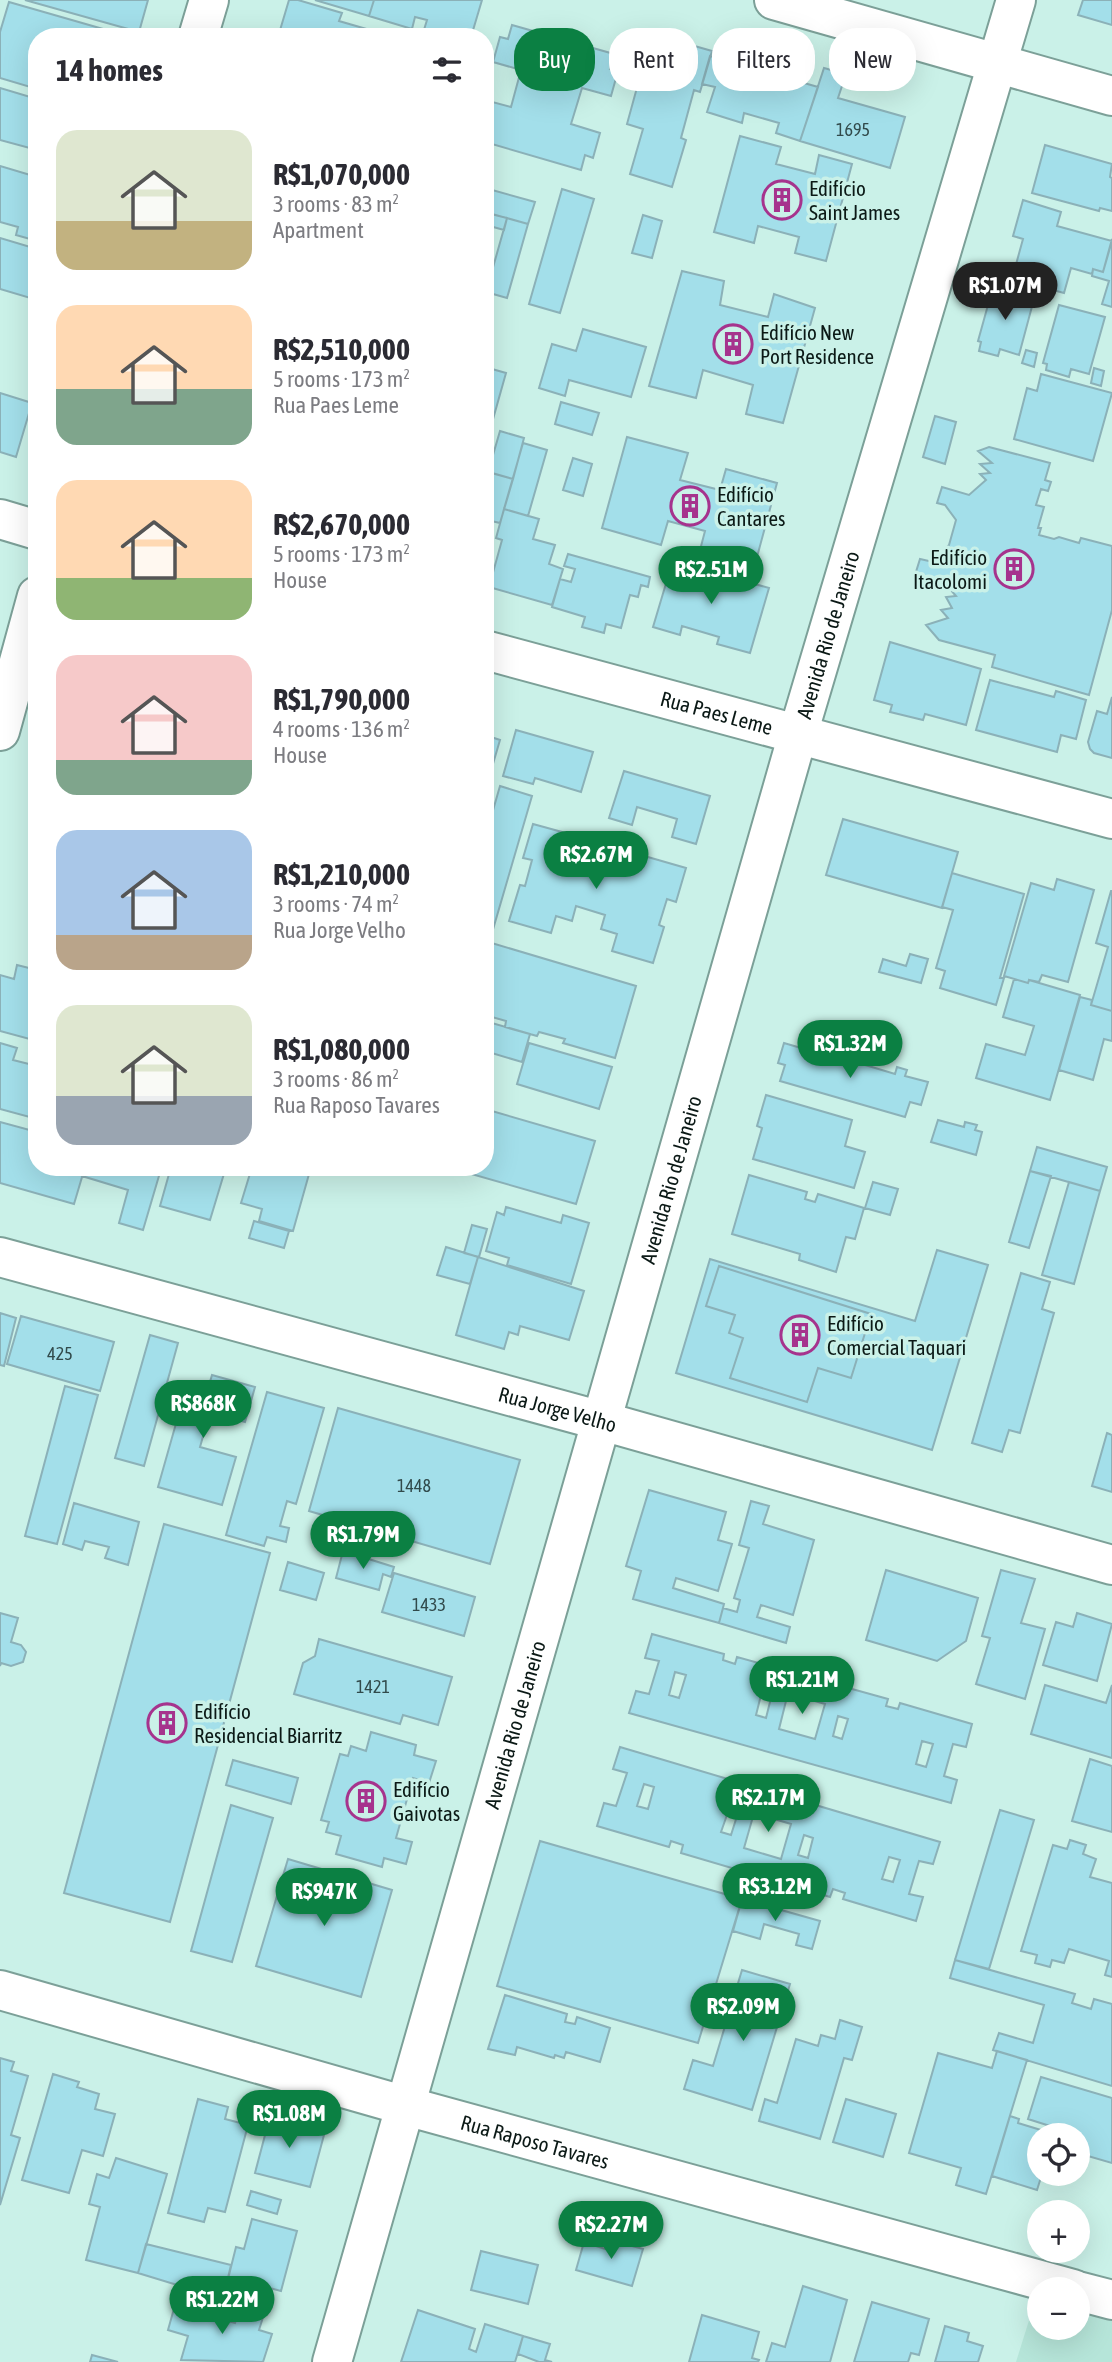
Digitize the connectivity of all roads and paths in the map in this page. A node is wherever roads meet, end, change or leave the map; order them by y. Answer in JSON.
{"nodes":[{"id":1,"x":209,"y":0,"type":"edge"},
{"id":2,"x":775,"y":0,"type":"edge"},
{"id":3,"x":1016,"y":0,"type":"edge"},
{"id":4,"x":201,"y":28,"type":"edge"},
{"id":5,"x":998,"y":64,"type":"junction"},
{"id":6,"x":1112,"y":96,"type":"edge"},
{"id":7,"x":0,"y":519,"type":"edge"},
{"id":8,"x":28,"y":527,"type":"edge"},
{"id":9,"x":28,"y":629,"type":"edge"},
{"id":10,"x":494,"y":652,"type":"edge"},
{"id":11,"x":0,"y":731,"type":"edge"},
{"id":12,"x":798,"y":734,"type":"junction"},
{"id":13,"x":1112,"y":819,"type":"edge"},
{"id":14,"x":0,"y":1257,"type":"edge"},
{"id":15,"x":602,"y":1421,"type":"junction"},
{"id":16,"x":1112,"y":1565,"type":"edge"},
{"id":17,"x":0,"y":1990,"type":"edge"},
{"id":18,"x":406,"y":2106,"type":"junction"},
{"id":19,"x":1029,"y":2277,"type":"edge"},
{"id":20,"x":1090,"y":2294,"type":"edge"},
{"id":21,"x":1112,"y":2300,"type":"edge"},
{"id":22,"x":332,"y":2362,"type":"edge"}],
"edges":[{"from":1,"to":4,"type":"street"},
{"from":2,"to":5,"type":"street"},
{"from":3,"to":5,"type":"street","name":"Avenida Rio de Janeiro"},
{"from":5,"to":6,"type":"street"},
{"from":5,"to":12,"type":"street","name":"Avenida Rio de Janeiro"},
{"from":7,"to":8,"type":"street"},
{"from":9,"to":11,"type":"street"},
{"from":10,"to":12,"type":"street","name":"Rua Paes Leme"},
{"from":12,"to":13,"type":"street","name":"Rua Paes Leme"},
{"from":12,"to":15,"type":"street","name":"Avenida Rio de Janeiro"},
{"from":14,"to":15,"type":"street","name":"Rua Jorge Velho"},
{"from":15,"to":16,"type":"street","name":"Rua Jorge Velho"},
{"from":15,"to":18,"type":"street","name":"Avenida Rio de Janeiro"},
{"from":17,"to":18,"type":"street","name":"Rua Raposo Tavares"},
{"from":18,"to":19,"type":"street","name":"Rua Raposo Tavares"},
{"from":18,"to":22,"type":"street","name":"Avenida Rio de Janeiro"},
{"from":20,"to":21,"type":"street"}]}
